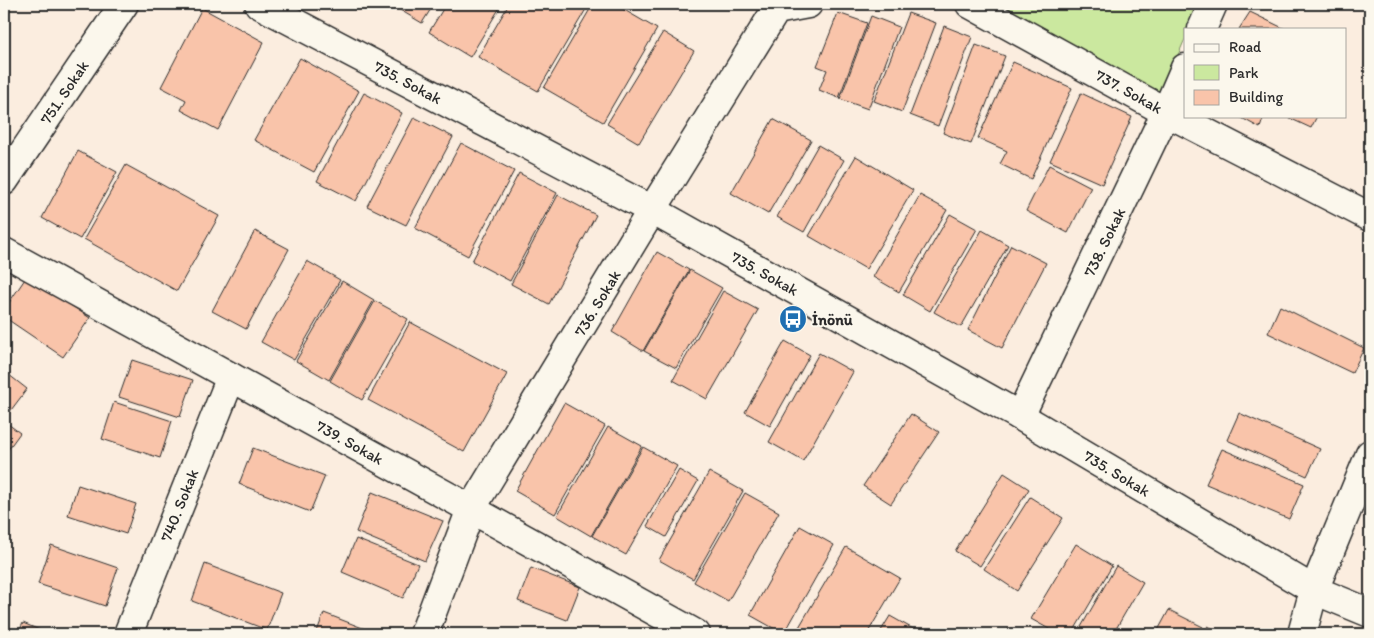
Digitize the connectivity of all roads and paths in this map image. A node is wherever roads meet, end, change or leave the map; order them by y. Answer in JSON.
{"nodes":[{"id":1,"x":124,"y":4,"type":"edge"},
{"id":2,"x":259,"y":4,"type":"edge"},
{"id":3,"x":808,"y":4,"type":"edge"},
{"id":4,"x":970,"y":4,"type":"edge"},
{"id":5,"x":1213,"y":4,"type":"edge"},
{"id":6,"x":776,"y":7,"type":"edge"},
{"id":7,"x":1202,"y":28,"type":"edge"},
{"id":8,"x":1184,"y":70,"type":"edge"},
{"id":9,"x":1166,"y":112,"type":"junction"},
{"id":10,"x":7,"y":172,"type":"edge"},
{"id":11,"x":652,"y":210,"type":"junction"},
{"id":12,"x":1370,"y":217,"type":"edge"},
{"id":13,"x":4,"y":252,"type":"edge"},
{"id":14,"x":231,"y":377,"type":"junction"},
{"id":15,"x":1020,"y":416,"type":"junction"},
{"id":16,"x":1370,"y":454,"type":"edge"},
{"id":17,"x":471,"y":509,"type":"junction"},
{"id":18,"x":1314,"y":590,"type":"junction"},
{"id":19,"x":1370,"y":613,"type":"edge"},
{"id":20,"x":128,"y":634,"type":"edge"},
{"id":21,"x":424,"y":634,"type":"edge"},
{"id":22,"x":696,"y":634,"type":"edge"},
{"id":23,"x":1302,"y":634,"type":"edge"}],
"edges":[{"from":1,"to":10,"type":"street","name":"751. Sokak"},
{"from":2,"to":11,"type":"street","name":"735. Sokak"},
{"from":3,"to":6,"type":"street","name":"736. Sokak"},
{"from":4,"to":9,"type":"street","name":"737. Sokak"},
{"from":5,"to":7,"type":"street"},
{"from":6,"to":11,"type":"street","name":"736. Sokak"},
{"from":8,"to":9,"type":"street","name":"738. Sokak"},
{"from":9,"to":12,"type":"street","name":"737. Sokak"},
{"from":9,"to":15,"type":"street","name":"738. Sokak"},
{"from":11,"to":15,"type":"street","name":"735. Sokak"},
{"from":11,"to":17,"type":"street","name":"736. Sokak"},
{"from":13,"to":14,"type":"street","name":"739. Sokak"},
{"from":14,"to":17,"type":"street","name":"739. Sokak"},
{"from":14,"to":20,"type":"street","name":"740. Sokak"},
{"from":15,"to":18,"type":"street","name":"735. Sokak"},
{"from":16,"to":18,"type":"street"},
{"from":17,"to":21,"type":"street","name":"736. Sokak"},
{"from":17,"to":22,"type":"street","name":"739. Sokak"},
{"from":18,"to":19,"type":"street","name":"735. Sokak"},
{"from":18,"to":23,"type":"street"}]}
